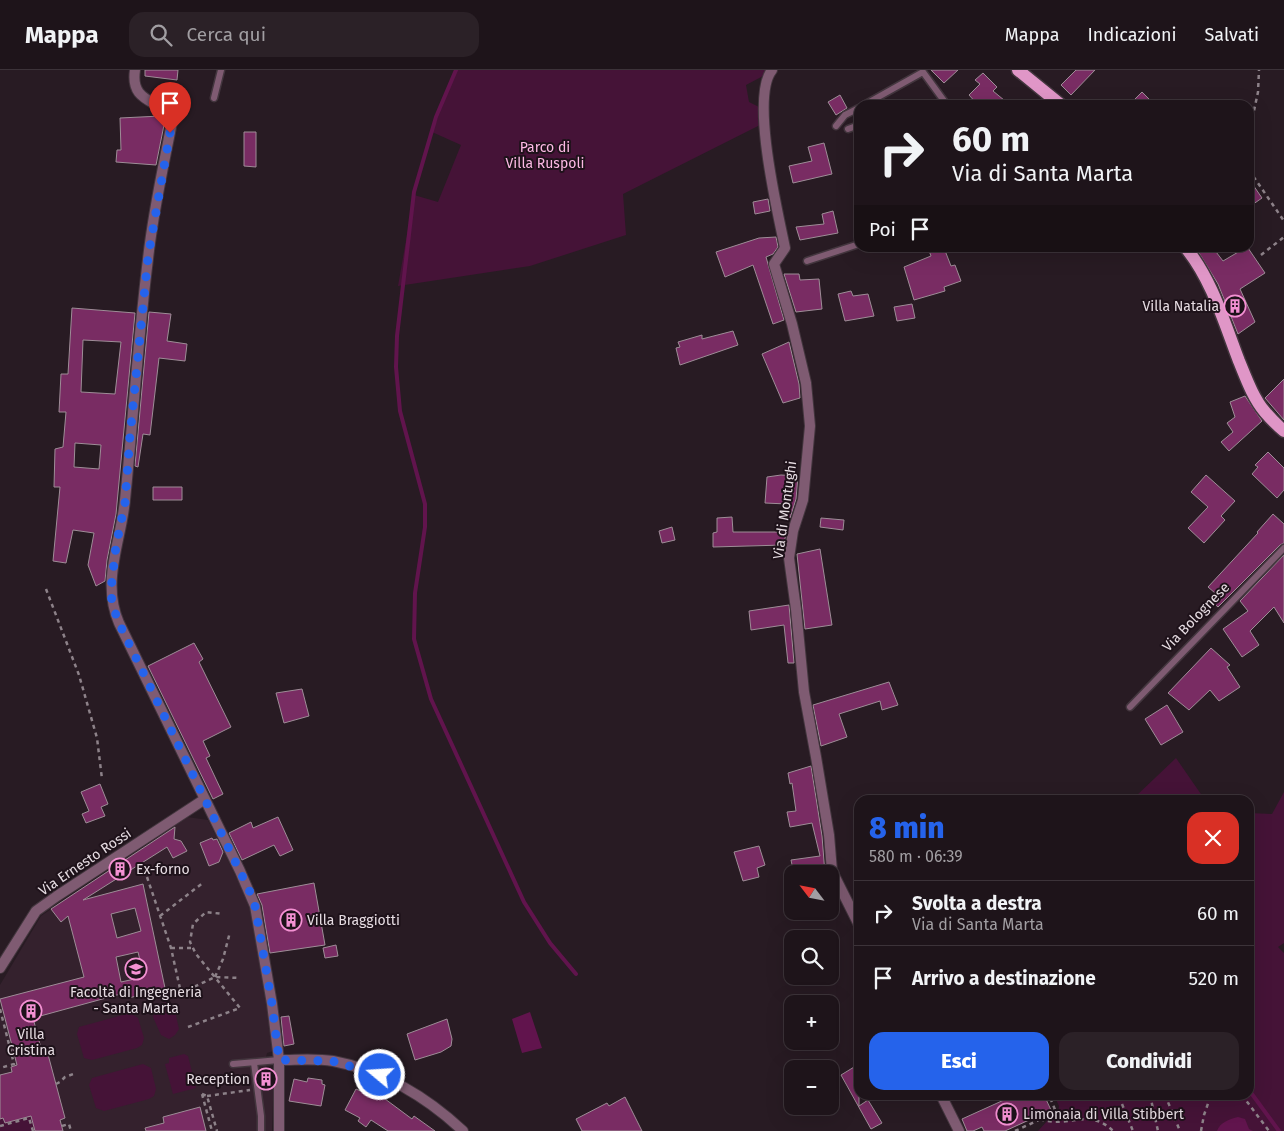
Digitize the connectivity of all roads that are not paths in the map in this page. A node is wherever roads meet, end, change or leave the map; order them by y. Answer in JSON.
{"nodes":[{"id":1,"x":135,"y":70,"type":"edge"},
{"id":2,"x":221,"y":70,"type":"edge"},
{"id":3,"x":772,"y":70,"type":"edge"},
{"id":4,"x":1018,"y":70,"type":"edge"},
{"id":5,"x":214,"y":98,"type":"dead end"},
{"id":6,"x":873,"y":100,"type":"edge"},
{"id":7,"x":943,"y":100,"type":"edge"},
{"id":8,"x":1054,"y":100,"type":"edge"},
{"id":9,"x":854,"y":110,"type":"edge"},
{"id":10,"x":836,"y":126,"type":"dead end"},
{"id":11,"x":854,"y":127,"type":"edge"},
{"id":12,"x":848,"y":129,"type":"dead end"},
{"id":13,"x":854,"y":246,"type":"edge"},
{"id":14,"x":1189,"y":252,"type":"edge"},
{"id":15,"x":807,"y":261,"type":"dead end"},
{"id":16,"x":1284,"y":431,"type":"edge"},
{"id":17,"x":1284,"y":548,"type":"edge"},
{"id":18,"x":1130,"y":707,"type":"dead end"},
{"id":19,"x":205,"y":799,"type":"junction"},
{"id":20,"x":854,"y":915,"type":"edge"},
{"id":21,"x":0,"y":968,"type":"edge"},
{"id":22,"x":279,"y":1060,"type":"junction"},
{"id":23,"x":254,"y":1063,"type":"junction"},
{"id":24,"x":233,"y":1064,"type":"dead end"},
{"id":25,"x":944,"y":1100,"type":"edge"},
{"id":26,"x":260,"y":1131,"type":"edge"},
{"id":27,"x":279,"y":1131,"type":"edge"},
{"id":28,"x":463,"y":1131,"type":"edge"},
{"id":29,"x":959,"y":1131,"type":"edge"}],
"edges":[{"from":1,"to":19,"type":"street"},
{"from":2,"to":5,"type":"lane"},
{"from":3,"to":20,"type":"street","name":"Via di Montughi"},
{"from":4,"to":8,"type":"main road"},
{"from":6,"to":7,"type":"lane"},
{"from":9,"to":10,"type":"lane"},
{"from":11,"to":12,"type":"lane"},
{"from":13,"to":15,"type":"lane"},
{"from":14,"to":16,"type":"main road"},
{"from":17,"to":18,"type":"lane","name":"Via Bolognese"},
{"from":19,"to":21,"type":"street","name":"Via Ernesto Rossi"},
{"from":19,"to":22,"type":"street"},
{"from":22,"to":23,"type":"lane"},
{"from":22,"to":27,"type":"street"},
{"from":22,"to":28,"type":"street"},
{"from":23,"to":24,"type":"lane"},
{"from":23,"to":26,"type":"lane"},
{"from":25,"to":29,"type":"street"}]}
